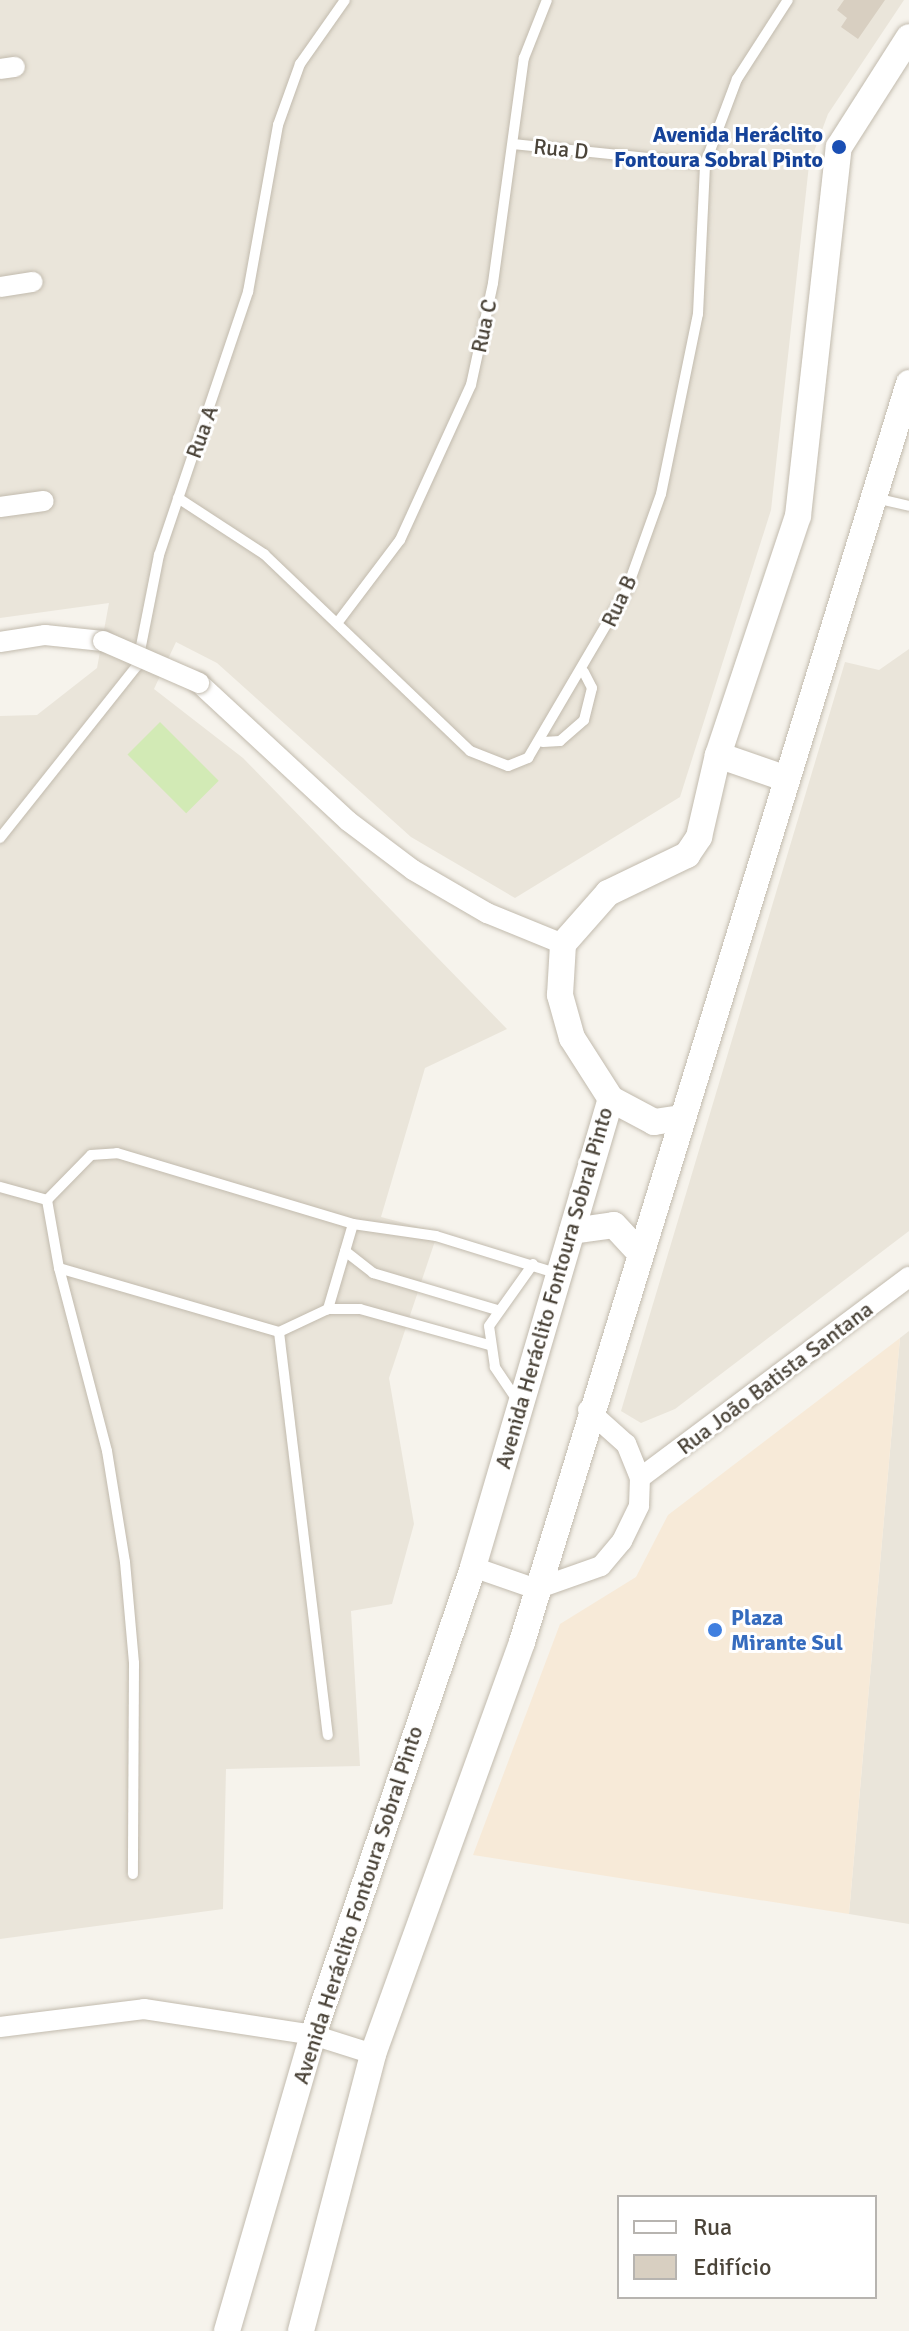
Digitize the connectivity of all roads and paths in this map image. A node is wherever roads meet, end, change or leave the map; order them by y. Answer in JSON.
{"nodes":[{"id":1,"x":345,"y":0,"type":"edge"},
{"id":2,"x":547,"y":0,"type":"edge"},
{"id":3,"x":788,"y":0,"type":"edge"},
{"id":4,"x":909,"y":37,"type":"edge"},
{"id":5,"x":513,"y":144,"type":"junction"},
{"id":6,"x":705,"y":164,"type":"junction"},
{"id":7,"x":33,"y":282,"type":"dead end"},
{"id":8,"x":0,"y":287,"type":"edge"},
{"id":9,"x":909,"y":383,"type":"edge"},
{"id":10,"x":178,"y":498,"type":"junction"},
{"id":11,"x":873,"y":498,"type":"junction"},
{"id":12,"x":44,"y":501,"type":"dead end"},
{"id":13,"x":909,"y":506,"type":"edge"},
{"id":14,"x":0,"y":507,"type":"edge"},
{"id":15,"x":338,"y":622,"type":"junction"},
{"id":16,"x":0,"y":642,"type":"edge"},
{"id":17,"x":584,"y":672,"type":"junction"},
{"id":18,"x":543,"y":742,"type":"junction"},
{"id":19,"x":718,"y":755,"type":"junction"},
{"id":20,"x":784,"y":778,"type":"junction"},
{"id":21,"x":2,"y":834,"type":"edge"},
{"id":22,"x":563,"y":944,"type":"junction"},
{"id":23,"x":611,"y":1099,"type":"junction"},
{"id":24,"x":681,"y":1118,"type":"junction"},
{"id":25,"x":0,"y":1187,"type":"edge"},
{"id":26,"x":47,"y":1200,"type":"junction"},
{"id":27,"x":353,"y":1224,"type":"junction"},
{"id":28,"x":572,"y":1231,"type":"junction"},
{"id":29,"x":345,"y":1251,"type":"junction"},
{"id":30,"x":639,"y":1252,"type":"junction"},
{"id":31,"x":533,"y":1264,"type":"junction"},
{"id":32,"x":59,"y":1268,"type":"junction"},
{"id":33,"x":560,"y":1274,"type":"junction"},
{"id":34,"x":909,"y":1277,"type":"edge"},
{"id":35,"x":328,"y":1309,"type":"junction"},
{"id":36,"x":497,"y":1310,"type":"junction"},
{"id":37,"x":279,"y":1332,"type":"junction"},
{"id":38,"x":489,"y":1345,"type":"junction"},
{"id":39,"x":521,"y":1405,"type":"junction"},
{"id":40,"x":588,"y":1410,"type":"junction"},
{"id":41,"x":640,"y":1478,"type":"junction"},
{"id":42,"x":473,"y":1567,"type":"junction"},
{"id":43,"x":536,"y":1589,"type":"junction"},
{"id":44,"x":328,"y":1735,"type":"dead end"},
{"id":45,"x":133,"y":1874,"type":"dead end"},
{"id":46,"x":0,"y":2027,"type":"edge"},
{"id":47,"x":313,"y":2035,"type":"junction"},
{"id":48,"x":373,"y":2054,"type":"junction"},
{"id":49,"x":227,"y":2331,"type":"edge"},
{"id":50,"x":301,"y":2331,"type":"edge"}],
"edges":[{"from":1,"to":10,"type":"lane","name":"Rua A"},
{"from":2,"to":5,"type":"lane","name":"Rua C"},
{"from":3,"to":6,"type":"lane","name":"Rua B"},
{"from":4,"to":19,"type":"street"},
{"from":5,"to":6,"type":"lane","name":"Rua D"},
{"from":5,"to":15,"type":"lane","name":"Rua C"},
{"from":6,"to":17,"type":"lane","name":"Rua B"},
{"from":7,"to":8,"type":"street"},
{"from":9,"to":11,"type":"street"},
{"from":10,"to":15,"type":"lane","name":"Rua B"},
{"from":10,"to":21,"type":"lane","name":"Rua A"},
{"from":11,"to":13,"type":"lane"},
{"from":11,"to":20,"type":"street"},
{"from":12,"to":14,"type":"street"},
{"from":15,"to":18,"type":"lane","name":"Rua B"},
{"from":16,"to":22,"type":"street","bridge":true},
{"from":17,"to":18,"type":"lane","name":"Rua B"},
{"from":17,"to":18,"type":"lane"},
{"from":19,"to":20,"type":"street"},
{"from":19,"to":22,"type":"street"},
{"from":20,"to":24,"type":"street"},
{"from":22,"to":23,"type":"street","name":"Avenida Heráclito Fontoura Sobral Pinto"},
{"from":23,"to":24,"type":"street"},
{"from":23,"to":28,"type":"street","name":"Avenida Heráclito Fontoura Sobral Pinto"},
{"from":24,"to":30,"type":"street"},
{"from":25,"to":26,"type":"lane"},
{"from":26,"to":27,"type":"lane"},
{"from":26,"to":32,"type":"lane"},
{"from":27,"to":29,"type":"lane"},
{"from":27,"to":31,"type":"lane"},
{"from":28,"to":30,"type":"street"},
{"from":28,"to":33,"type":"street","name":"Avenida Heráclito Fontoura Sobral Pinto"},
{"from":29,"to":35,"type":"lane"},
{"from":29,"to":36,"type":"lane"},
{"from":30,"to":40,"type":"street"},
{"from":31,"to":33,"type":"lane"},
{"from":31,"to":36,"type":"lane"},
{"from":32,"to":37,"type":"lane"},
{"from":32,"to":45,"type":"lane"},
{"from":33,"to":39,"type":"street","name":"Avenida Heráclito Fontoura Sobral Pinto"},
{"from":34,"to":41,"type":"street","name":"Rua João Batista Santana"},
{"from":35,"to":37,"type":"lane"},
{"from":35,"to":38,"type":"lane"},
{"from":36,"to":38,"type":"lane"},
{"from":37,"to":44,"type":"lane"},
{"from":38,"to":39,"type":"lane"},
{"from":39,"to":42,"type":"street","name":"Avenida Heráclito Fontoura Sobral Pinto"},
{"from":40,"to":41,"type":"street"},
{"from":40,"to":43,"type":"street"},
{"from":41,"to":43,"type":"street"},
{"from":42,"to":43,"type":"street"},
{"from":42,"to":47,"type":"street","name":"Avenida Heráclito Fontoura Sobral Pinto"},
{"from":43,"to":48,"type":"street"},
{"from":46,"to":47,"type":"street"},
{"from":47,"to":48,"type":"street"},
{"from":47,"to":49,"type":"street","name":"Avenida Heráclito Fontoura Sobral Pinto"},
{"from":48,"to":50,"type":"street"}]}
